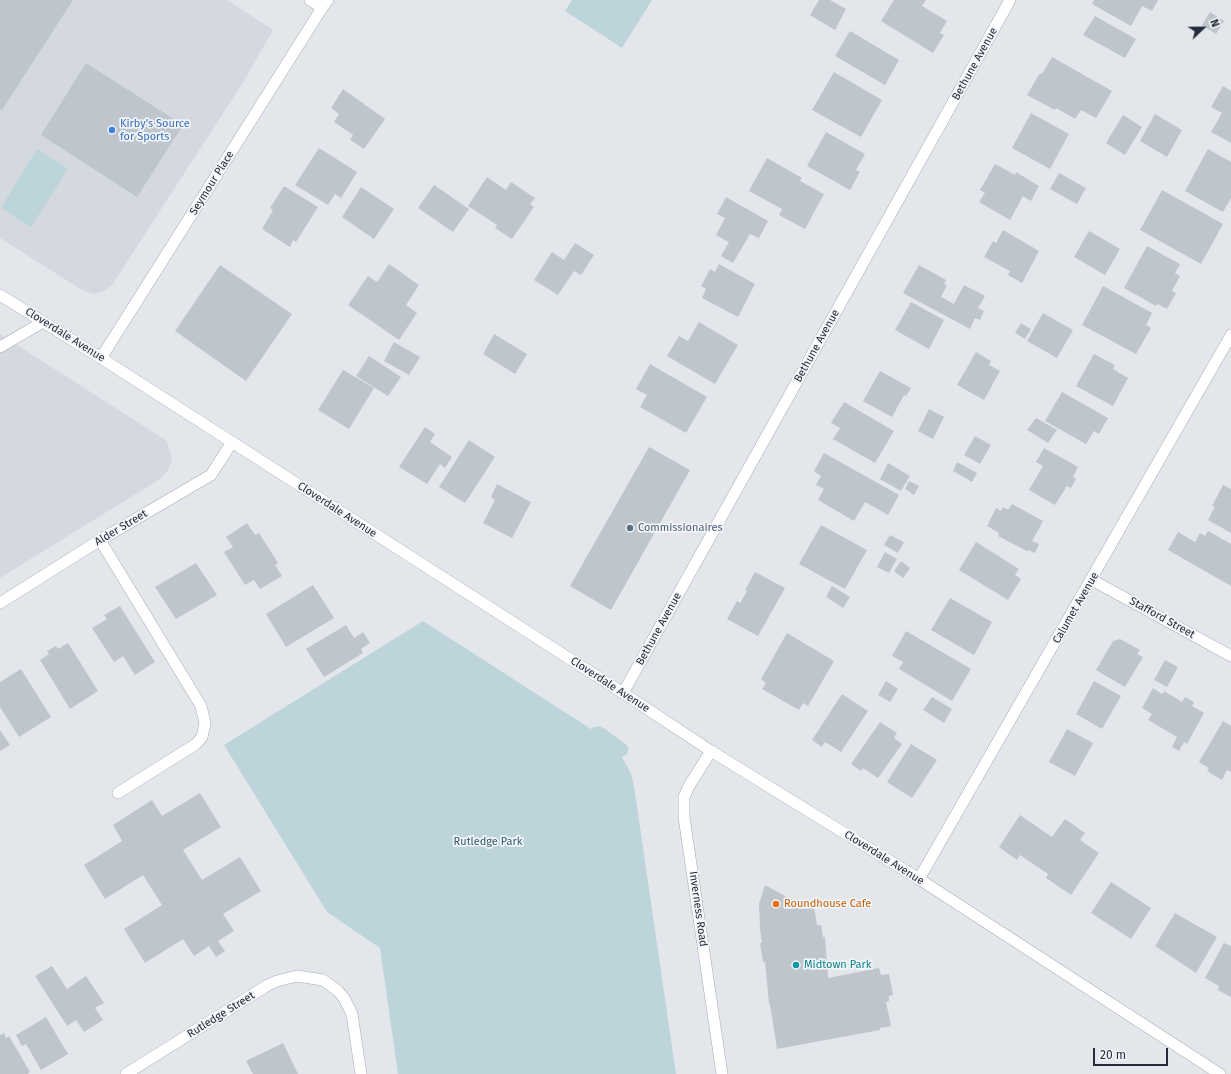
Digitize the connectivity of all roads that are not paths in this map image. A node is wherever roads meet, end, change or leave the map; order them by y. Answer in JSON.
{"nodes":[{"id":1,"x":310,"y":0,"type":"edge"},
{"id":2,"x":1010,"y":0,"type":"edge"},
{"id":3,"x":325,"y":4,"type":"edge"},
{"id":4,"x":0,"y":295,"type":"edge"},
{"id":5,"x":43,"y":322,"type":"junction"},
{"id":6,"x":1231,"y":335,"type":"edge"},
{"id":7,"x":0,"y":346,"type":"edge"},
{"id":8,"x":101,"y":358,"type":"junction"},
{"id":9,"x":232,"y":442,"type":"junction"},
{"id":10,"x":100,"y":540,"type":"junction"},
{"id":11,"x":1092,"y":580,"type":"junction"},
{"id":12,"x":0,"y":603,"type":"edge"},
{"id":13,"x":1231,"y":656,"type":"edge"},
{"id":14,"x":623,"y":693,"type":"junction"},
{"id":15,"x":711,"y":751,"type":"junction"},
{"id":16,"x":118,"y":793,"type":"dead end"},
{"id":17,"x":919,"y":879,"type":"junction"},
{"id":18,"x":126,"y":1074,"type":"edge"},
{"id":19,"x":361,"y":1074,"type":"edge"},
{"id":20,"x":722,"y":1074,"type":"edge"},
{"id":21,"x":1220,"y":1074,"type":"edge"}],
"edges":[{"from":1,"to":3,"type":"street"},
{"from":2,"to":14,"type":"street","name":"Bethune Avenue"},
{"from":3,"to":8,"type":"street","name":"Seymour Place"},
{"from":4,"to":5,"type":"street","name":"Cloverdale Avenue"},
{"from":5,"to":7,"type":"street"},
{"from":5,"to":8,"type":"street","name":"Cloverdale Avenue"},
{"from":6,"to":11,"type":"street","name":"Calumet Avenue"},
{"from":8,"to":9,"type":"street","name":"Cloverdale Avenue"},
{"from":9,"to":10,"type":"street","name":"Alder Street"},
{"from":9,"to":14,"type":"street","name":"Cloverdale Avenue"},
{"from":10,"to":12,"type":"street","name":"Alder Street"},
{"from":10,"to":16,"type":"street"},
{"from":11,"to":13,"type":"street","name":"Stafford Street"},
{"from":11,"to":17,"type":"street","name":"Calumet Avenue"},
{"from":14,"to":15,"type":"street","name":"Cloverdale Avenue"},
{"from":15,"to":17,"type":"street","name":"Cloverdale Avenue"},
{"from":15,"to":20,"type":"street","name":"Inverness Road"},
{"from":17,"to":21,"type":"street","name":"Cloverdale Avenue"},
{"from":18,"to":19,"type":"street","name":"Rutledge Street"}]}
